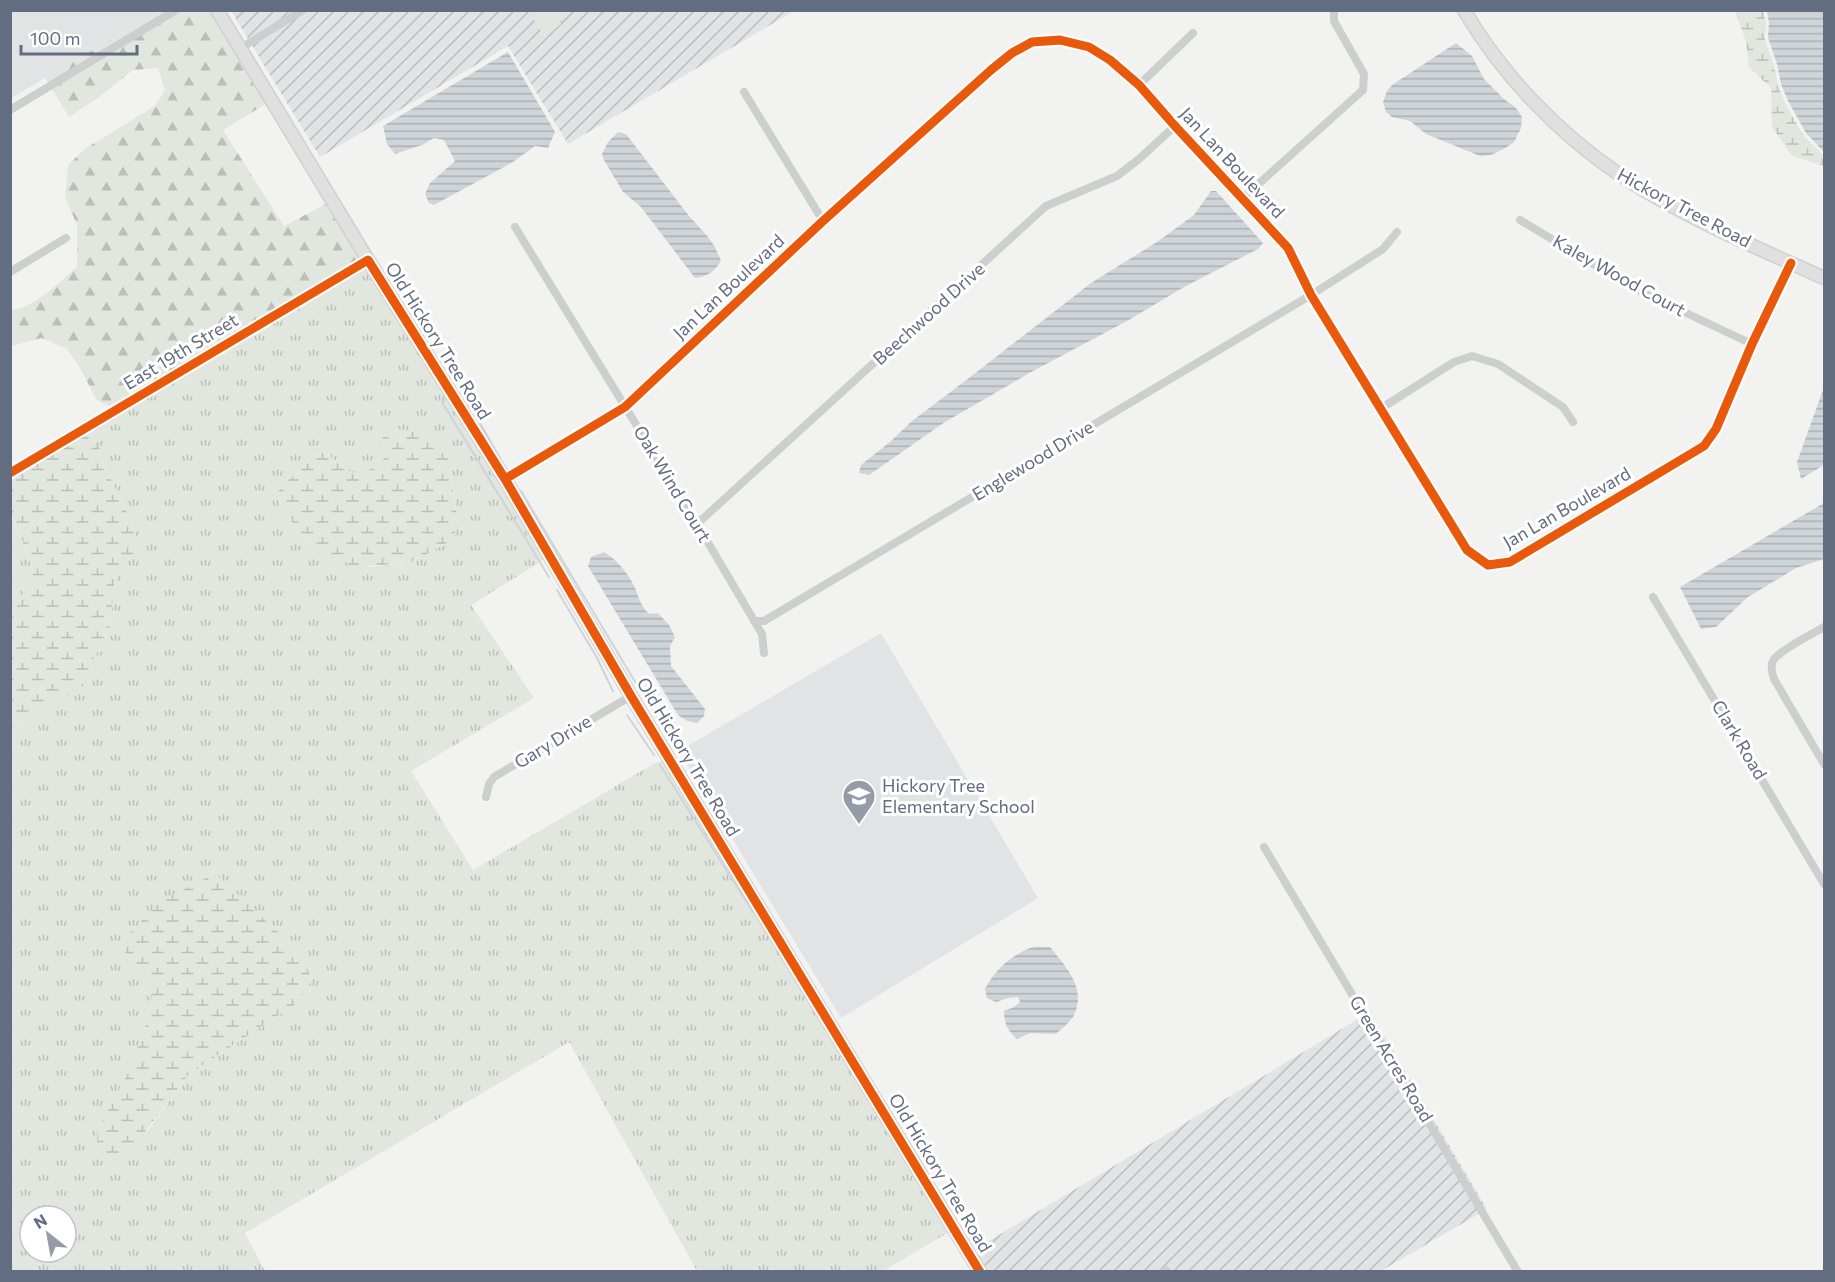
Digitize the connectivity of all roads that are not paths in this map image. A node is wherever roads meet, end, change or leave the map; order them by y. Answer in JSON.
{"nodes":[{"id":1,"x":176,"y":10,"type":"edge"},
{"id":2,"x":217,"y":10,"type":"edge"},
{"id":3,"x":303,"y":10,"type":"edge"},
{"id":4,"x":1334,"y":10,"type":"edge"},
{"id":5,"x":1464,"y":10,"type":"edge"},
{"id":6,"x":1193,"y":33,"type":"dead end"},
{"id":7,"x":241,"y":50,"type":"junction"},
{"id":8,"x":1139,"y":85,"type":"junction"},
{"id":9,"x":744,"y":92,"type":"dead end"},
{"id":10,"x":10,"y":110,"type":"edge"},
{"id":11,"x":1175,"y":126,"type":"junction"},
{"id":12,"x":1243,"y":198,"type":"junction"},
{"id":13,"x":1520,"y":220,"type":"dead end"},
{"id":14,"x":823,"y":221,"type":"junction"},
{"id":15,"x":515,"y":227,"type":"dead end"},
{"id":16,"x":1397,"y":232,"type":"dead end"},
{"id":17,"x":66,"y":238,"type":"dead end"},
{"id":18,"x":368,"y":260,"type":"junction"},
{"id":19,"x":1791,"y":263,"type":"junction"},
{"id":20,"x":10,"y":272,"type":"edge"},
{"id":21,"x":1824,"y":278,"type":"edge"},
{"id":22,"x":1311,"y":295,"type":"junction"},
{"id":23,"x":1752,"y":344,"type":"junction"},
{"id":24,"x":625,"y":407,"type":"junction"},
{"id":25,"x":1380,"y":409,"type":"junction"},
{"id":26,"x":1573,"y":422,"type":"dead end"},
{"id":27,"x":10,"y":473,"type":"edge"},
{"id":28,"x":504,"y":479,"type":"junction"},
{"id":29,"x":697,"y":524,"type":"junction"},
{"id":30,"x":1653,"y":597,"type":"dead end"},
{"id":31,"x":754,"y":621,"type":"junction"},
{"id":32,"x":1824,"y":627,"type":"edge"},
{"id":33,"x":764,"y":653,"type":"dead end"},
{"id":34,"x":631,"y":696,"type":"junction"},
{"id":35,"x":1824,"y":764,"type":"edge"},
{"id":36,"x":486,"y":797,"type":"dead end"},
{"id":37,"x":1264,"y":848,"type":"dead end"},
{"id":38,"x":1824,"y":884,"type":"edge"},
{"id":39,"x":980,"y":1272,"type":"edge"},
{"id":40,"x":1518,"y":1272,"type":"edge"}],
"edges":[{"from":1,"to":10,"type":"street"},
{"from":2,"to":7,"type":"street","name":"Old Hickory Tree Road"},
{"from":3,"to":7,"type":"street"},
{"from":4,"to":12,"type":"street"},
{"from":5,"to":19,"type":"street","name":"Hickory Tree Road"},
{"from":6,"to":8,"type":"street"},
{"from":7,"to":18,"type":"street","name":"Old Hickory Tree Road"},
{"from":8,"to":11,"type":"street","name":"Jan Lan Boulevard"},
{"from":8,"to":14,"type":"street","name":"Jan Lan Boulevard"},
{"from":9,"to":14,"type":"street"},
{"from":11,"to":12,"type":"street","name":"Jan Lan Boulevard"},
{"from":11,"to":29,"type":"street","name":"Beechwood Drive"},
{"from":12,"to":22,"type":"street","name":"Jan Lan Boulevard"},
{"from":13,"to":23,"type":"street","name":"Kaley Wood Court"},
{"from":14,"to":24,"type":"street","name":"Jan Lan Boulevard"},
{"from":15,"to":24,"type":"street","name":"Oak Wind Court"},
{"from":16,"to":22,"type":"street","name":"Englewood Drive"},
{"from":17,"to":20,"type":"street"},
{"from":18,"to":27,"type":"street","name":"East 19th Street"},
{"from":18,"to":28,"type":"street","name":"Old Hickory Tree Road"},
{"from":19,"to":21,"type":"street","name":"Hickory Tree Road"},
{"from":19,"to":23,"type":"street","name":"Jan Lan Boulevard"},
{"from":22,"to":25,"type":"street","name":"Jan Lan Boulevard"},
{"from":22,"to":31,"type":"street","name":"Englewood Drive"},
{"from":23,"to":25,"type":"street","name":"Jan Lan Boulevard"},
{"from":24,"to":28,"type":"street","name":"Jan Lan Boulevard"},
{"from":24,"to":29,"type":"street","name":"Oak Wind Court"},
{"from":25,"to":26,"type":"street"},
{"from":28,"to":34,"type":"street","name":"Old Hickory Tree Road"},
{"from":29,"to":31,"type":"street","name":"Oak Wind Court"},
{"from":30,"to":38,"type":"street","name":"Clark Road"},
{"from":31,"to":33,"type":"street","name":"Oak Wind Court"},
{"from":32,"to":35,"type":"street"},
{"from":34,"to":36,"type":"street","name":"Gary Drive"},
{"from":34,"to":39,"type":"street","name":"Old Hickory Tree Road"},
{"from":37,"to":40,"type":"street","name":"Green Acres Road"}]}
